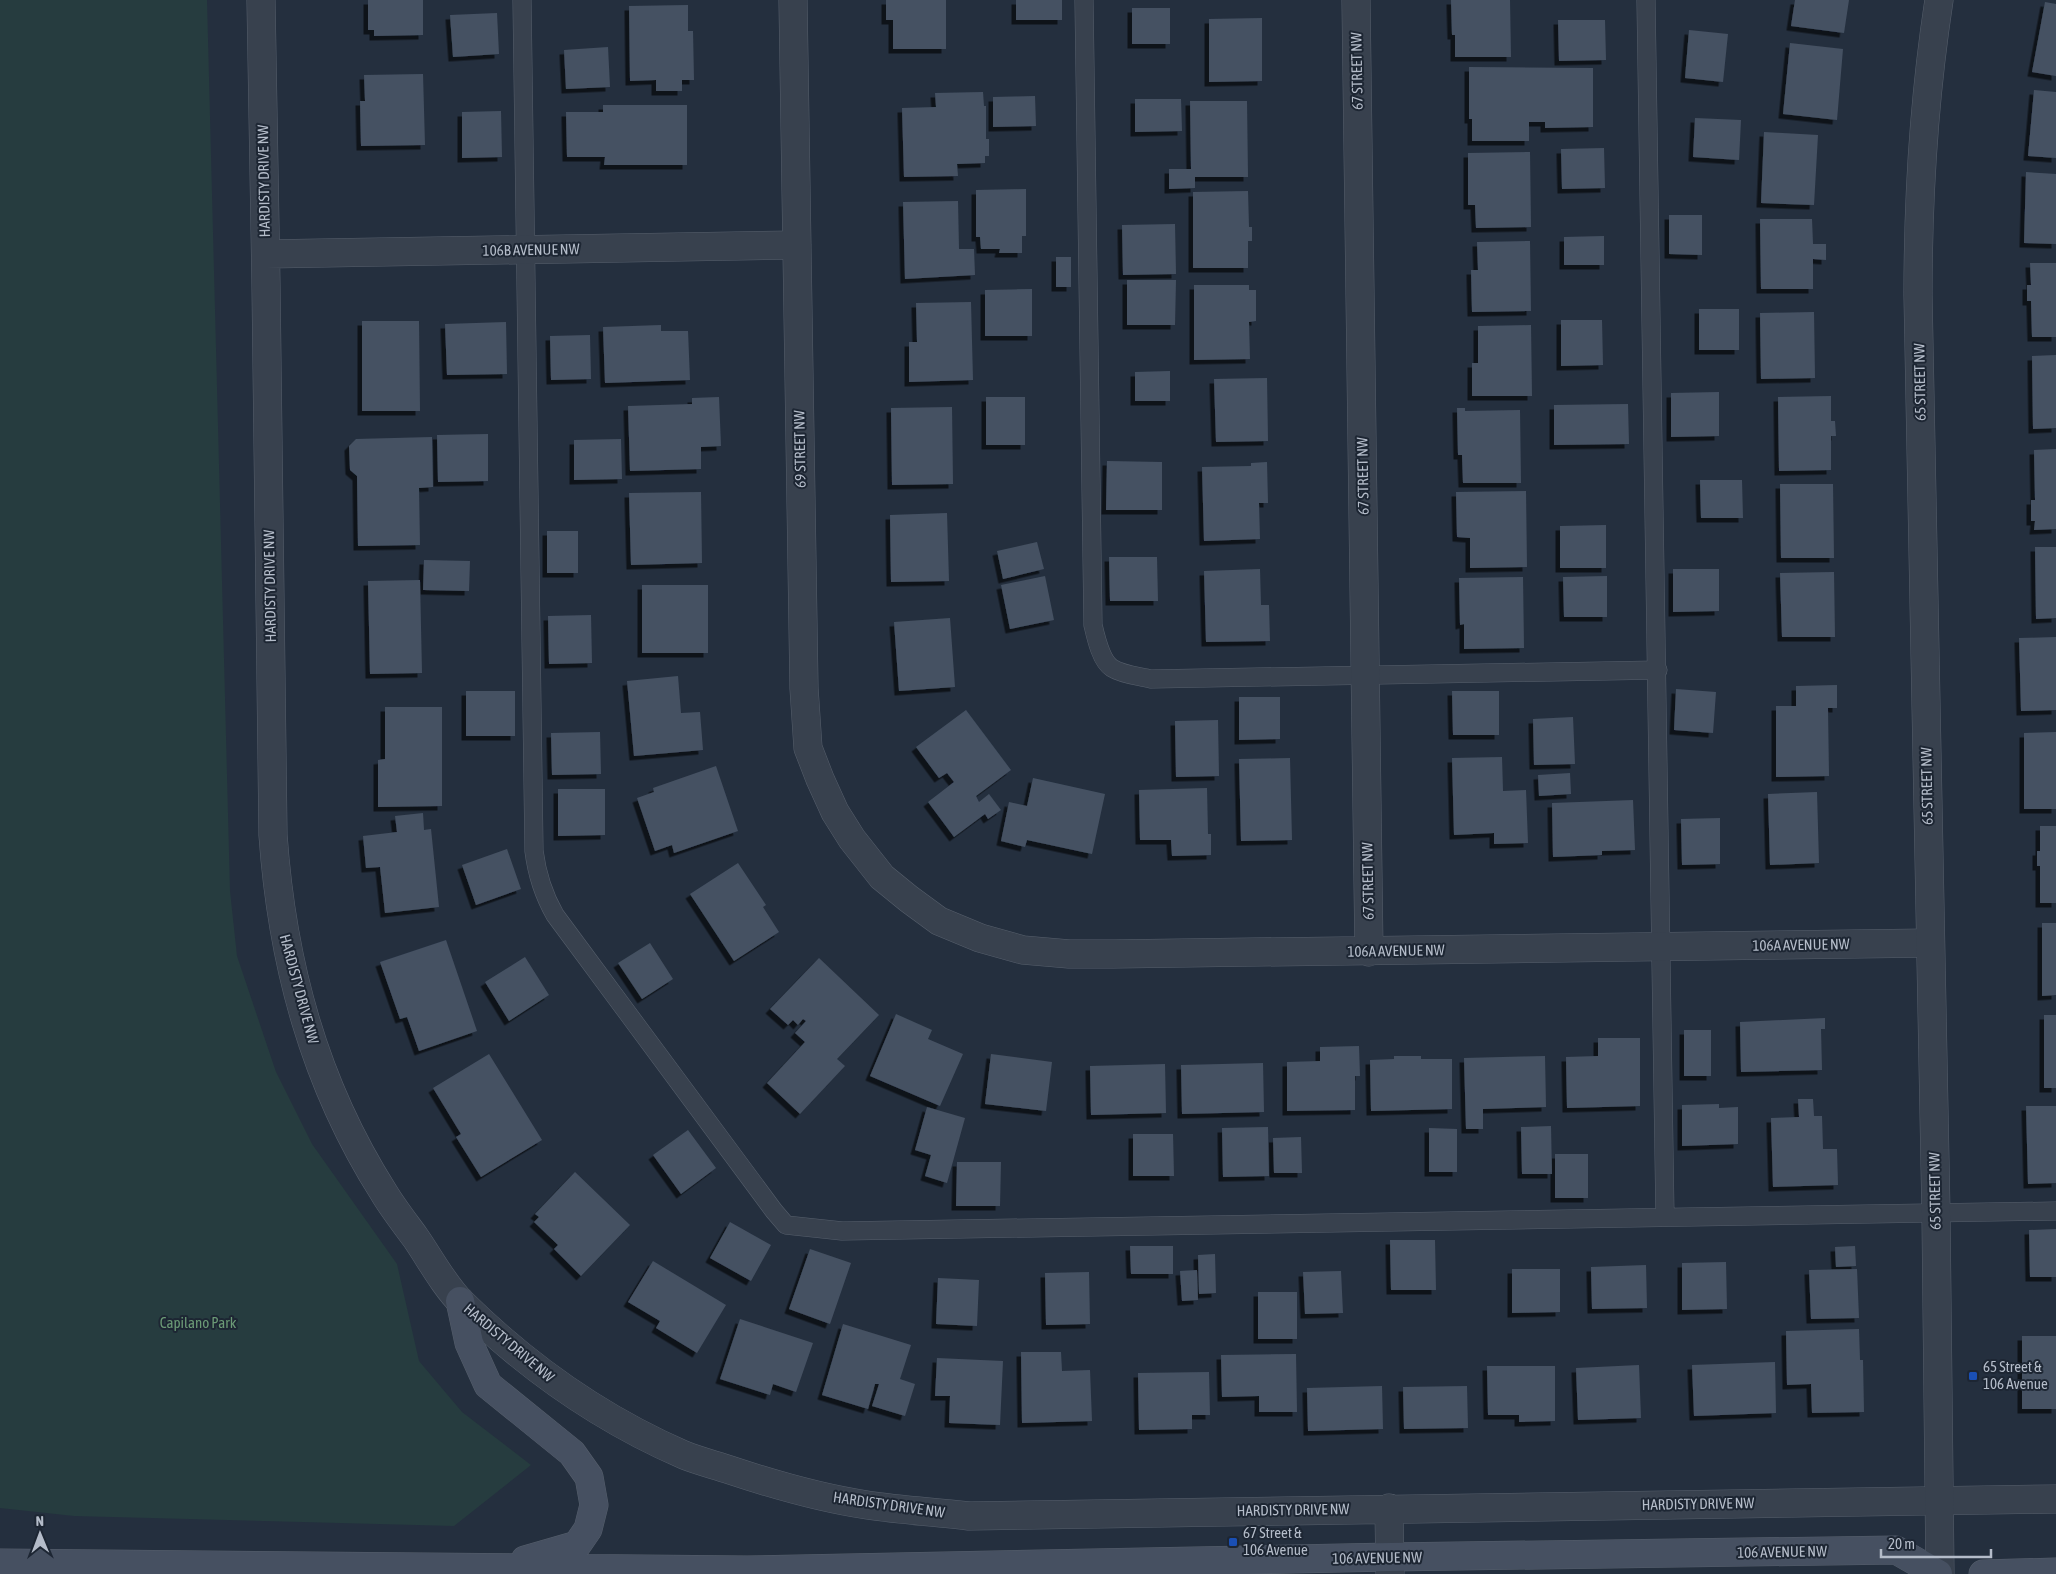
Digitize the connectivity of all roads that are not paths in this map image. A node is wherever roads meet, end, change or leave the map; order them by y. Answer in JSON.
{"nodes":[{"id":1,"x":261,"y":0,"type":"edge"},
{"id":2,"x":522,"y":0,"type":"edge"},
{"id":3,"x":793,"y":0,"type":"edge"},
{"id":4,"x":1084,"y":0,"type":"edge"},
{"id":5,"x":1356,"y":0,"type":"edge"},
{"id":6,"x":1646,"y":0,"type":"edge"},
{"id":7,"x":1939,"y":0,"type":"edge"},
{"id":8,"x":797,"y":245,"type":"junction"},
{"id":9,"x":526,"y":250,"type":"junction"},
{"id":10,"x":266,"y":254,"type":"junction"},
{"id":11,"x":1658,"y":670,"type":"junction"},
{"id":12,"x":1365,"y":676,"type":"junction"},
{"id":13,"x":882,"y":876,"type":"joint"},
{"id":14,"x":1930,"y":943,"type":"junction"},
{"id":15,"x":1661,"y":947,"type":"junction"},
{"id":16,"x":1369,"y":952,"type":"junction"},
{"id":17,"x":2056,"y":1211,"type":"edge"},
{"id":18,"x":1936,"y":1214,"type":"junction"},
{"id":19,"x":1665,"y":1217,"type":"junction"},
{"id":20,"x":460,"y":1301,"type":"junction"},
{"id":21,"x":2056,"y":1499,"type":"edge"},
{"id":22,"x":1939,"y":1501,"type":"junction"},
{"id":23,"x":1389,"y":1508,"type":"junction"},
{"id":24,"x":0,"y":1563,"type":"edge"},
{"id":25,"x":1390,"y":1566,"type":"edge"},
{"id":26,"x":498,"y":1568,"type":"junction"},
{"id":27,"x":2056,"y":1572,"type":"edge"},
{"id":28,"x":1939,"y":1574,"type":"edge"},
{"id":29,"x":1983,"y":1574,"type":"edge"}],
"edges":[{"from":1,"to":10,"type":"street","name":"HARDISTY DRIVE NW"},
{"from":2,"to":9,"type":"lane"},
{"from":3,"to":8,"type":"street","name":"69 STREET NW"},
{"from":4,"to":12,"type":"lane"},
{"from":5,"to":12,"type":"street","name":"67 STREET NW"},
{"from":6,"to":11,"type":"lane"},
{"from":7,"to":14,"type":"street","name":"65 STREET NW"},
{"from":8,"to":9,"type":"street","name":"106B AVENUE NW"},
{"from":8,"to":13,"type":"street","name":"69 STREET NW"},
{"from":9,"to":10,"type":"street","name":"106B AVENUE NW"},
{"from":9,"to":19,"type":"lane"},
{"from":10,"to":20,"type":"street","name":"HARDISTY DRIVE NW"},
{"from":11,"to":12,"type":"lane"},
{"from":11,"to":15,"type":"lane"},
{"from":12,"to":16,"type":"street","name":"67 STREET NW"},
{"from":13,"to":16,"type":"street","name":"106A AVENUE NW"},
{"from":14,"to":15,"type":"street","name":"106A AVENUE NW"},
{"from":14,"to":18,"type":"street","name":"65 STREET NW"},
{"from":15,"to":16,"type":"street","name":"106A AVENUE NW"},
{"from":15,"to":19,"type":"lane"},
{"from":17,"to":18,"type":"lane"},
{"from":18,"to":19,"type":"lane"},
{"from":18,"to":22,"type":"street","name":"65 STREET NW"},
{"from":20,"to":23,"type":"street","name":"HARDISTY DRIVE NW"},
{"from":20,"to":26,"type":"main road"},
{"from":21,"to":22,"type":"street"},
{"from":22,"to":23,"type":"street","name":"HARDISTY DRIVE NW"},
{"from":22,"to":28,"type":"street","name":"65 STREET NW"},
{"from":23,"to":25,"type":"street"},
{"from":24,"to":26,"type":"main road","name":"106 AVENUE NW"},
{"from":25,"to":26,"type":"main road","name":"106 AVENUE NW"},
{"from":25,"to":28,"type":"main road","name":"106 AVENUE NW"},
{"from":27,"to":29,"type":"main road"}]}
